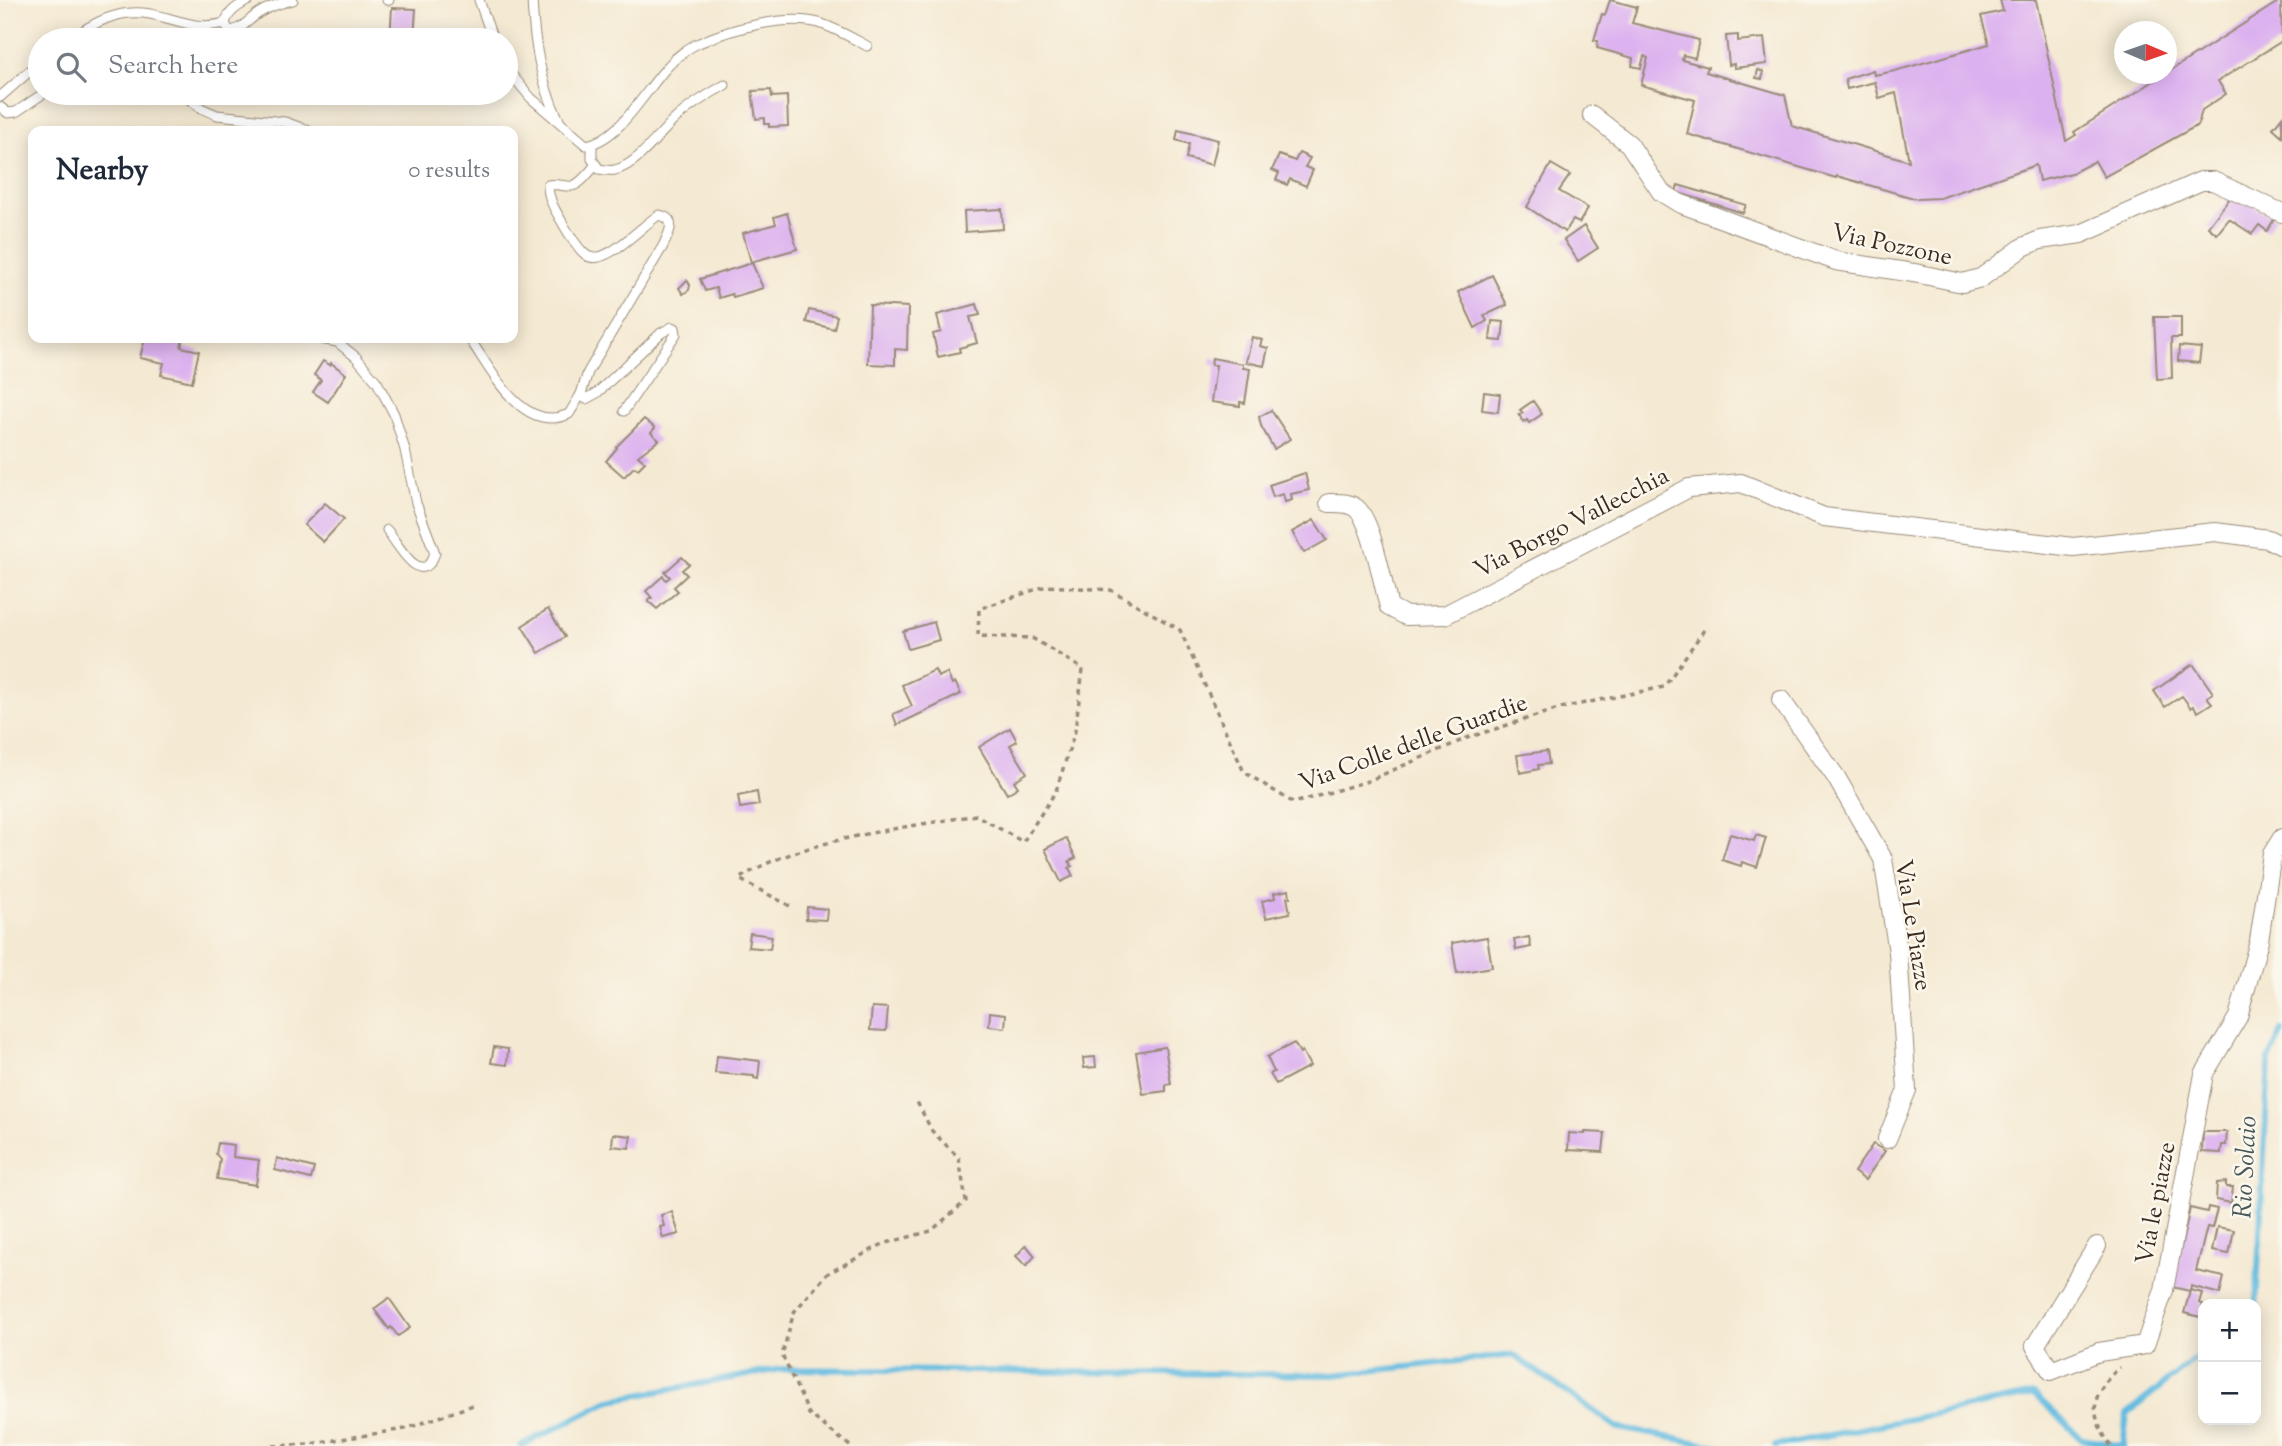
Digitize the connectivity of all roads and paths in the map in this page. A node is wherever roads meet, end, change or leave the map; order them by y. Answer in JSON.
{"nodes":[{"id":1,"x":249,"y":0,"type":"edge"},
{"id":2,"x":293,"y":0,"type":"edge"},
{"id":3,"x":479,"y":0,"type":"edge"},
{"id":4,"x":532,"y":0,"type":"edge"},
{"id":5,"x":225,"y":23,"type":"junction"},
{"id":6,"x":86,"y":28,"type":"edge"},
{"id":7,"x":228,"y":28,"type":"edge"},
{"id":8,"x":241,"y":28,"type":"edge"},
{"id":9,"x":489,"y":28,"type":"edge"},
{"id":10,"x":867,"y":46,"type":"dead end"},
{"id":11,"x":28,"y":72,"type":"edge"},
{"id":12,"x":518,"y":83,"type":"edge"},
{"id":13,"x":725,"y":85,"type":"dead end"},
{"id":14,"x":0,"y":97,"type":"edge"},
{"id":15,"x":28,"y":104,"type":"edge"},
{"id":16,"x":197,"y":105,"type":"edge"},
{"id":17,"x":0,"y":107,"type":"edge"},
{"id":18,"x":1592,"y":115,"type":"dead end"},
{"id":19,"x":560,"y":123,"type":"junction"},
{"id":20,"x":296,"y":126,"type":"edge"},
{"id":21,"x":592,"y":144,"type":"junction"},
{"id":22,"x":595,"y":166,"type":"junction"},
{"id":23,"x":2282,"y":213,"type":"edge"},
{"id":24,"x":338,"y":343,"type":"edge"},
{"id":25,"x":472,"y":343,"type":"edge"},
{"id":26,"x":581,"y":394,"type":"junction"},
{"id":27,"x":624,"y":411,"type":"dead end"},
{"id":28,"x":1329,"y":503,"type":"dead end"},
{"id":29,"x":387,"y":530,"type":"dead end"},
{"id":30,"x":2282,"y":546,"type":"edge"},
{"id":31,"x":1704,"y":631,"type":"dead end"},
{"id":32,"x":1781,"y":700,"type":"dead end"},
{"id":33,"x":2282,"y":838,"type":"edge"},
{"id":34,"x":790,"y":906,"type":"dead end"},
{"id":35,"x":916,"y":1100,"type":"dead end"},
{"id":36,"x":1887,"y":1139,"type":"dead end"},
{"id":37,"x":2097,"y":1245,"type":"dead end"},
{"id":38,"x":2145,"y":1345,"type":"junction"},
{"id":39,"x":476,"y":1404,"type":"dead end"},
{"id":40,"x":273,"y":1446,"type":"edge"},
{"id":41,"x":850,"y":1446,"type":"edge"},
{"id":42,"x":2111,"y":1446,"type":"edge"}],
"edges":[{"from":1,"to":5,"type":"lane"},
{"from":2,"to":8,"type":"lane"},
{"from":3,"to":9,"type":"lane"},
{"from":4,"to":19,"type":"lane"},
{"from":5,"to":6,"type":"lane"},
{"from":5,"to":7,"type":"lane"},
{"from":10,"to":21,"type":"lane"},
{"from":11,"to":14,"type":"lane"},
{"from":12,"to":19,"type":"lane"},
{"from":13,"to":22,"type":"lane"},
{"from":15,"to":17,"type":"lane"},
{"from":16,"to":20,"type":"lane"},
{"from":18,"to":23,"type":"street","name":"Via Pozzone"},
{"from":19,"to":21,"type":"lane"},
{"from":21,"to":22,"type":"lane"},
{"from":22,"to":26,"type":"lane"},
{"from":24,"to":29,"type":"lane"},
{"from":25,"to":26,"type":"lane"},
{"from":26,"to":27,"type":"lane"},
{"from":28,"to":30,"type":"street","name":"Via Borgo Vallecchia"},
{"from":31,"to":34,"type":"path","name":"Via Colle delle Guardie"},
{"from":32,"to":36,"type":"street","name":"Via Le Piazze"},
{"from":33,"to":38,"type":"street","name":"Via le piazze"},
{"from":35,"to":41,"type":"path"},
{"from":37,"to":38,"type":"street","name":"Via le piazze"},
{"from":38,"to":42,"type":"path"},
{"from":39,"to":40,"type":"path"}]}
